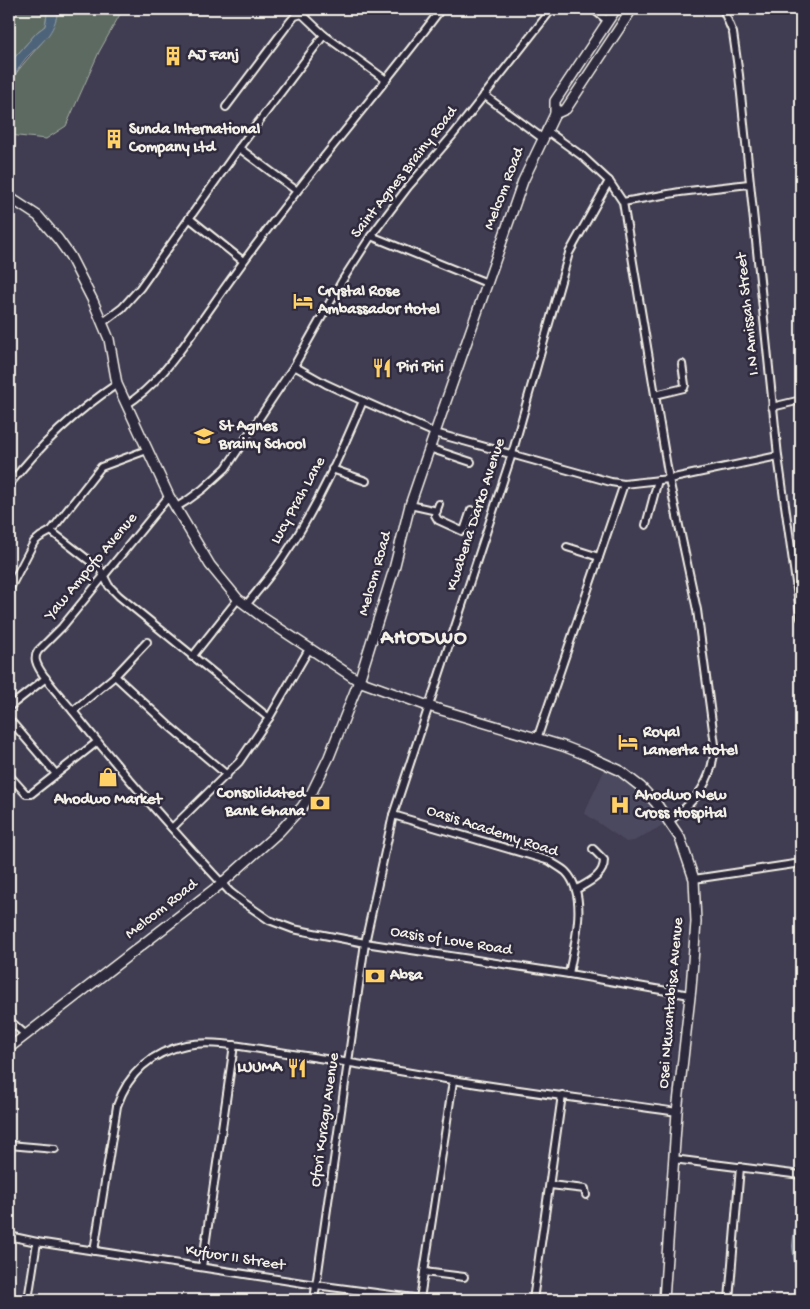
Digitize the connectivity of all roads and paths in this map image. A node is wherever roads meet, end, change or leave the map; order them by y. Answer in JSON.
{"nodes":[{"id":1,"x":441,"y":9,"type":"edge"},
{"id":2,"x":552,"y":9,"type":"edge"},
{"id":3,"x":593,"y":9,"type":"edge"},
{"id":4,"x":616,"y":9,"type":"edge"},
{"id":5,"x":632,"y":9,"type":"edge"},
{"id":6,"x":723,"y":9,"type":"edge"},
{"id":7,"x":303,"y":12,"type":"edge"},
{"id":8,"x":608,"y":21,"type":"junction"},
{"id":9,"x":324,"y":36,"type":"junction"},
{"id":10,"x":386,"y":80,"type":"junction"},
{"id":11,"x":484,"y":95,"type":"junction"},
{"id":12,"x":226,"y":106,"type":"dead end"},
{"id":13,"x":555,"y":114,"type":"junction"},
{"id":14,"x":544,"y":134,"type":"junction"},
{"id":15,"x":239,"y":148,"type":"junction"},
{"id":16,"x":609,"y":181,"type":"junction"},
{"id":17,"x":749,"y":184,"type":"junction"},
{"id":18,"x":297,"y":191,"type":"junction"},
{"id":19,"x":9,"y":197,"type":"edge"},
{"id":20,"x":622,"y":202,"type":"junction"},
{"id":21,"x":189,"y":218,"type":"junction"},
{"id":22,"x":371,"y":236,"type":"junction"},
{"id":23,"x":244,"y":261,"type":"junction"},
{"id":24,"x":486,"y":283,"type":"junction"},
{"id":25,"x":102,"y":322,"type":"junction"},
{"id":26,"x":682,"y":364,"type":"dead end"},
{"id":27,"x":294,"y":366,"type":"junction"},
{"id":28,"x":117,"y":384,"type":"junction"},
{"id":29,"x":655,"y":395,"type":"junction"},
{"id":30,"x":801,"y":400,"type":"edge"},
{"id":31,"x":363,"y":401,"type":"junction"},
{"id":32,"x":126,"y":405,"type":"junction"},
{"id":33,"x":772,"y":407,"type":"junction"},
{"id":34,"x":435,"y":433,"type":"junction"},
{"id":35,"x":429,"y":448,"type":"junction"},
{"id":36,"x":147,"y":450,"type":"junction"},
{"id":37,"x":512,"y":454,"type":"junction"},
{"id":38,"x":778,"y":456,"type":"junction"},
{"id":39,"x":471,"y":462,"type":"dead end"},
{"id":40,"x":332,"y":470,"type":"junction"},
{"id":41,"x":669,"y":479,"type":"junction"},
{"id":42,"x":658,"y":480,"type":"junction"},
{"id":43,"x":366,"y":481,"type":"dead end"},
{"id":44,"x":624,"y":484,"type":"junction"},
{"id":45,"x":9,"y":485,"type":"edge"},
{"id":46,"x":169,"y":496,"type":"junction"},
{"id":47,"x":439,"y":504,"type":"dead end"},
{"id":48,"x":410,"y":505,"type":"junction"},
{"id":49,"x":175,"y":508,"type":"junction"},
{"id":50,"x":471,"y":510,"type":"dead end"},
{"id":51,"x":436,"y":511,"type":"junction"},
{"id":52,"x":646,"y":525,"type":"dead end"},
{"id":53,"x":51,"y":531,"type":"junction"},
{"id":54,"x":566,"y":547,"type":"dead end"},
{"id":55,"x":599,"y":558,"type":"junction"},
{"id":56,"x":104,"y":575,"type":"junction"},
{"id":57,"x":9,"y":590,"type":"edge"},
{"id":58,"x":238,"y":599,"type":"junction"},
{"id":59,"x":246,"y":605,"type":"junction"},
{"id":60,"x":801,"y":618,"type":"edge"},
{"id":61,"x":147,"y":642,"type":"dead end"},
{"id":62,"x":309,"y":649,"type":"junction"},
{"id":63,"x":36,"y":654,"type":"joint"},
{"id":64,"x":192,"y":657,"type":"junction"},
{"id":65,"x":115,"y":676,"type":"junction"},
{"id":66,"x":46,"y":678,"type":"junction"},
{"id":67,"x":359,"y":681,"type":"junction"},
{"id":68,"x":428,"y":706,"type":"junction"},
{"id":69,"x":9,"y":707,"type":"edge"},
{"id":70,"x":73,"y":711,"type":"junction"},
{"id":71,"x":9,"y":718,"type":"edge"},
{"id":72,"x":269,"y":718,"type":"junction"},
{"id":73,"x":538,"y":739,"type":"junction"},
{"id":74,"x":97,"y":742,"type":"junction"},
{"id":75,"x":9,"y":774,"type":"edge"},
{"id":76,"x":56,"y":774,"type":"junction"},
{"id":77,"x":227,"y":775,"type":"junction"},
{"id":78,"x":393,"y":815,"type":"junction"},
{"id":79,"x":670,"y":821,"type":"junction"},
{"id":80,"x":172,"y":828,"type":"junction"},
{"id":81,"x":593,"y":849,"type":"dead end"},
{"id":82,"x":801,"y":863,"type":"edge"},
{"id":83,"x":694,"y":879,"type":"junction"},
{"id":84,"x":222,"y":883,"type":"junction"},
{"id":85,"x":577,"y":889,"type":"junction"},
{"id":86,"x":365,"y":943,"type":"junction"},
{"id":87,"x":569,"y":974,"type":"junction"},
{"id":88,"x":690,"y":995,"type":"junction"},
{"id":89,"x":9,"y":1020,"type":"edge"},
{"id":90,"x":26,"y":1035,"type":"junction"},
{"id":91,"x":234,"y":1046,"type":"junction"},
{"id":92,"x":9,"y":1048,"type":"edge"},
{"id":93,"x":348,"y":1062,"type":"junction"},
{"id":94,"x":453,"y":1081,"type":"junction"},
{"id":95,"x":562,"y":1095,"type":"junction"},
{"id":96,"x":677,"y":1112,"type":"junction"},
{"id":97,"x":9,"y":1146,"type":"edge"},
{"id":98,"x":55,"y":1149,"type":"dead end"},
{"id":99,"x":673,"y":1160,"type":"junction"},
{"id":100,"x":740,"y":1167,"type":"junction"},
{"id":101,"x":801,"y":1175,"type":"edge"},
{"id":102,"x":550,"y":1185,"type":"junction"},
{"id":103,"x":586,"y":1195,"type":"dead end"},
{"id":104,"x":9,"y":1236,"type":"edge"},
{"id":105,"x":37,"y":1242,"type":"junction"},
{"id":106,"x":94,"y":1250,"type":"junction"},
{"id":107,"x":202,"y":1267,"type":"junction"},
{"id":108,"x":424,"y":1272,"type":"junction"},
{"id":109,"x":464,"y":1277,"type":"dead end"},
{"id":110,"x":316,"y":1285,"type":"junction"},
{"id":111,"x":420,"y":1299,"type":"junction"},
{"id":112,"x":28,"y":1300,"type":"edge"},
{"id":113,"x":314,"y":1300,"type":"edge"},
{"id":114,"x":429,"y":1300,"type":"edge"},
{"id":115,"x":533,"y":1300,"type":"edge"},
{"id":116,"x":664,"y":1300,"type":"edge"},
{"id":117,"x":729,"y":1300,"type":"edge"}],
"edges":[{"from":1,"to":10,"type":"street"},
{"from":2,"to":11,"type":"street","name":"Saint Agnes Brainy Road"},
{"from":3,"to":8,"type":"street"},
{"from":4,"to":8,"type":"main road"},
{"from":5,"to":13,"type":"main road","name":"Melcom Road"},
{"from":6,"to":17,"type":"street","name":"I.N Amissah Street"},
{"from":7,"to":9,"type":"street"},
{"from":7,"to":12,"type":"street"},
{"from":8,"to":13,"type":"main road"},
{"from":9,"to":10,"type":"street"},
{"from":9,"to":15,"type":"street"},
{"from":10,"to":18,"type":"street"},
{"from":11,"to":14,"type":"street"},
{"from":11,"to":22,"type":"street","name":"Saint Agnes Brainy Road"},
{"from":13,"to":14,"type":"main road","name":"Melcom Road"},
{"from":14,"to":16,"type":"street"},
{"from":14,"to":24,"type":"main road","name":"Melcom Road"},
{"from":15,"to":18,"type":"street"},
{"from":15,"to":21,"type":"street"},
{"from":16,"to":20,"type":"street"},
{"from":16,"to":37,"type":"street","name":"Kwabena Darko Avenue"},
{"from":17,"to":20,"type":"street"},
{"from":17,"to":33,"type":"street","name":"I.N Amissah Street"},
{"from":18,"to":23,"type":"street"},
{"from":19,"to":25,"type":"main road","name":"Osei Nkwantabisa Avenue"},
{"from":20,"to":29,"type":"street"},
{"from":21,"to":23,"type":"street"},
{"from":21,"to":25,"type":"street"},
{"from":22,"to":24,"type":"street"},
{"from":22,"to":27,"type":"street","name":"Saint Agnes Brainy Road"},
{"from":23,"to":32,"type":"street"},
{"from":24,"to":34,"type":"main road","name":"Melcom Road"},
{"from":25,"to":28,"type":"main road","name":"Osei Nkwantabisa Avenue"},
{"from":26,"to":29,"type":"street"},
{"from":27,"to":31,"type":"street"},
{"from":27,"to":49,"type":"street","name":"Saint Agnes Brainy Road"},
{"from":28,"to":32,"type":"main road","name":"Osei Nkwantabisa Avenue"},
{"from":28,"to":45,"type":"street"},
{"from":29,"to":41,"type":"street"},
{"from":30,"to":33,"type":"street"},
{"from":31,"to":34,"type":"street"},
{"from":31,"to":40,"type":"street","name":"Lucy Prah Lane"},
{"from":32,"to":36,"type":"main road","name":"Osei Nkwantabisa Avenue"},
{"from":33,"to":38,"type":"street","name":"I.N Amissah Street"},
{"from":34,"to":35,"type":"main road","name":"Melcom Road"},
{"from":34,"to":37,"type":"street"},
{"from":35,"to":39,"type":"street"},
{"from":35,"to":48,"type":"main road","name":"Melcom Road"},
{"from":36,"to":46,"type":"main road","name":"Osei Nkwantabisa Avenue"},
{"from":36,"to":53,"type":"street"},
{"from":37,"to":44,"type":"street"},
{"from":37,"to":68,"type":"street","name":"Kwabena Darko Avenue"},
{"from":38,"to":41,"type":"street"},
{"from":38,"to":60,"type":"street","name":"I.N Amissah Street"},
{"from":40,"to":43,"type":"street"},
{"from":40,"to":59,"type":"street","name":"Lucy Prah Lane"},
{"from":41,"to":42,"type":"street"},
{"from":41,"to":79,"type":"street"},
{"from":42,"to":44,"type":"street"},
{"from":42,"to":52,"type":"street"},
{"from":44,"to":55,"type":"street"},
{"from":46,"to":49,"type":"main road","name":"Osei Nkwantabisa Avenue"},
{"from":46,"to":56,"type":"street","name":"Yaw Ampofo Avenue"},
{"from":47,"to":51,"type":"street"},
{"from":48,"to":51,"type":"street"},
{"from":48,"to":67,"type":"main road","name":"Melcom Road"},
{"from":49,"to":58,"type":"main road","name":"Osei Nkwantabisa Avenue"},
{"from":50,"to":51,"type":"street"},
{"from":53,"to":56,"type":"street"},
{"from":53,"to":57,"type":"street"},
{"from":54,"to":55,"type":"street"},
{"from":55,"to":73,"type":"street"},
{"from":56,"to":63,"type":"street","name":"Yaw Ampofo Avenue"},
{"from":56,"to":64,"type":"street"},
{"from":58,"to":59,"type":"main road","name":"Osei Nkwantabisa Avenue"},
{"from":58,"to":64,"type":"street"},
{"from":59,"to":62,"type":"main road","name":"Osei Nkwantabisa Avenue"},
{"from":61,"to":65,"type":"street"},
{"from":62,"to":67,"type":"main road","name":"Osei Nkwantabisa Avenue"},
{"from":62,"to":72,"type":"street"},
{"from":63,"to":66,"type":"street","name":"Oasis of Love Road"},
{"from":64,"to":72,"type":"street"},
{"from":65,"to":70,"type":"street"},
{"from":65,"to":77,"type":"street"},
{"from":66,"to":69,"type":"street"},
{"from":66,"to":70,"type":"street","name":"Oasis of Love Road"},
{"from":67,"to":68,"type":"main road","name":"Osei Nkwantabisa Avenue"},
{"from":67,"to":84,"type":"main road","name":"Melcom Road"},
{"from":68,"to":73,"type":"main road","name":"Osei Nkwantabisa Avenue"},
{"from":68,"to":78,"type":"street","name":"Kwabena Darko Avenue"},
{"from":70,"to":74,"type":"street","name":"Oasis of Love Road"},
{"from":71,"to":76,"type":"street"},
{"from":72,"to":77,"type":"street"},
{"from":73,"to":79,"type":"main road","name":"Osei Nkwantabisa Avenue"},
{"from":74,"to":76,"type":"street"},
{"from":74,"to":80,"type":"street","name":"Oasis of Love Road"},
{"from":75,"to":76,"type":"street"},
{"from":77,"to":80,"type":"street"},
{"from":78,"to":85,"type":"street","name":"Oasis Academy Road"},
{"from":78,"to":86,"type":"street","name":"Kwabena Darko Avenue"},
{"from":79,"to":83,"type":"main road","name":"Osei Nkwantabisa Avenue"},
{"from":80,"to":84,"type":"street","name":"Oasis of Love Road"},
{"from":81,"to":85,"type":"street"},
{"from":82,"to":83,"type":"street"},
{"from":83,"to":88,"type":"main road","name":"Osei Nkwantabisa Avenue"},
{"from":84,"to":86,"type":"street","name":"Oasis of Love Road"},
{"from":84,"to":90,"type":"main road","name":"Melcom Road"},
{"from":85,"to":87,"type":"street"},
{"from":86,"to":87,"type":"street","name":"Oasis of Love Road"},
{"from":86,"to":93,"type":"street","name":"Ofori Kuragu Avenue"},
{"from":87,"to":88,"type":"street","name":"Oasis of Love Road"},
{"from":88,"to":96,"type":"main road","name":"Osei Nkwantabisa Avenue"},
{"from":89,"to":90,"type":"street"},
{"from":90,"to":92,"type":"main road","name":"Melcom Road"},
{"from":91,"to":93,"type":"street"},
{"from":91,"to":106,"type":"street"},
{"from":91,"to":107,"type":"street"},
{"from":93,"to":94,"type":"street"},
{"from":93,"to":110,"type":"street","name":"Ofori Kuragu Avenue"},
{"from":94,"to":95,"type":"street"},
{"from":94,"to":108,"type":"street"},
{"from":95,"to":96,"type":"street"},
{"from":95,"to":102,"type":"street"},
{"from":96,"to":99,"type":"main road","name":"Osei Nkwantabisa Avenue"},
{"from":97,"to":98,"type":"street"},
{"from":99,"to":100,"type":"street"},
{"from":99,"to":116,"type":"main road","name":"Osei Nkwantabisa Avenue"},
{"from":100,"to":101,"type":"street"},
{"from":100,"to":117,"type":"street"},
{"from":102,"to":103,"type":"street"},
{"from":102,"to":115,"type":"street"},
{"from":104,"to":105,"type":"street","name":"Kufuor II Street"},
{"from":105,"to":106,"type":"street","name":"Kufuor II Street"},
{"from":105,"to":112,"type":"street"},
{"from":106,"to":107,"type":"street","name":"Kufuor II Street"},
{"from":107,"to":110,"type":"street","name":"Kufuor II Street"},
{"from":108,"to":109,"type":"street"},
{"from":108,"to":111,"type":"street"},
{"from":110,"to":111,"type":"street","name":"Kufuor II Street"},
{"from":110,"to":113,"type":"street","name":"Ofori Kuragu Avenue"},
{"from":111,"to":114,"type":"street","name":"Kufuor II Street"}]}
